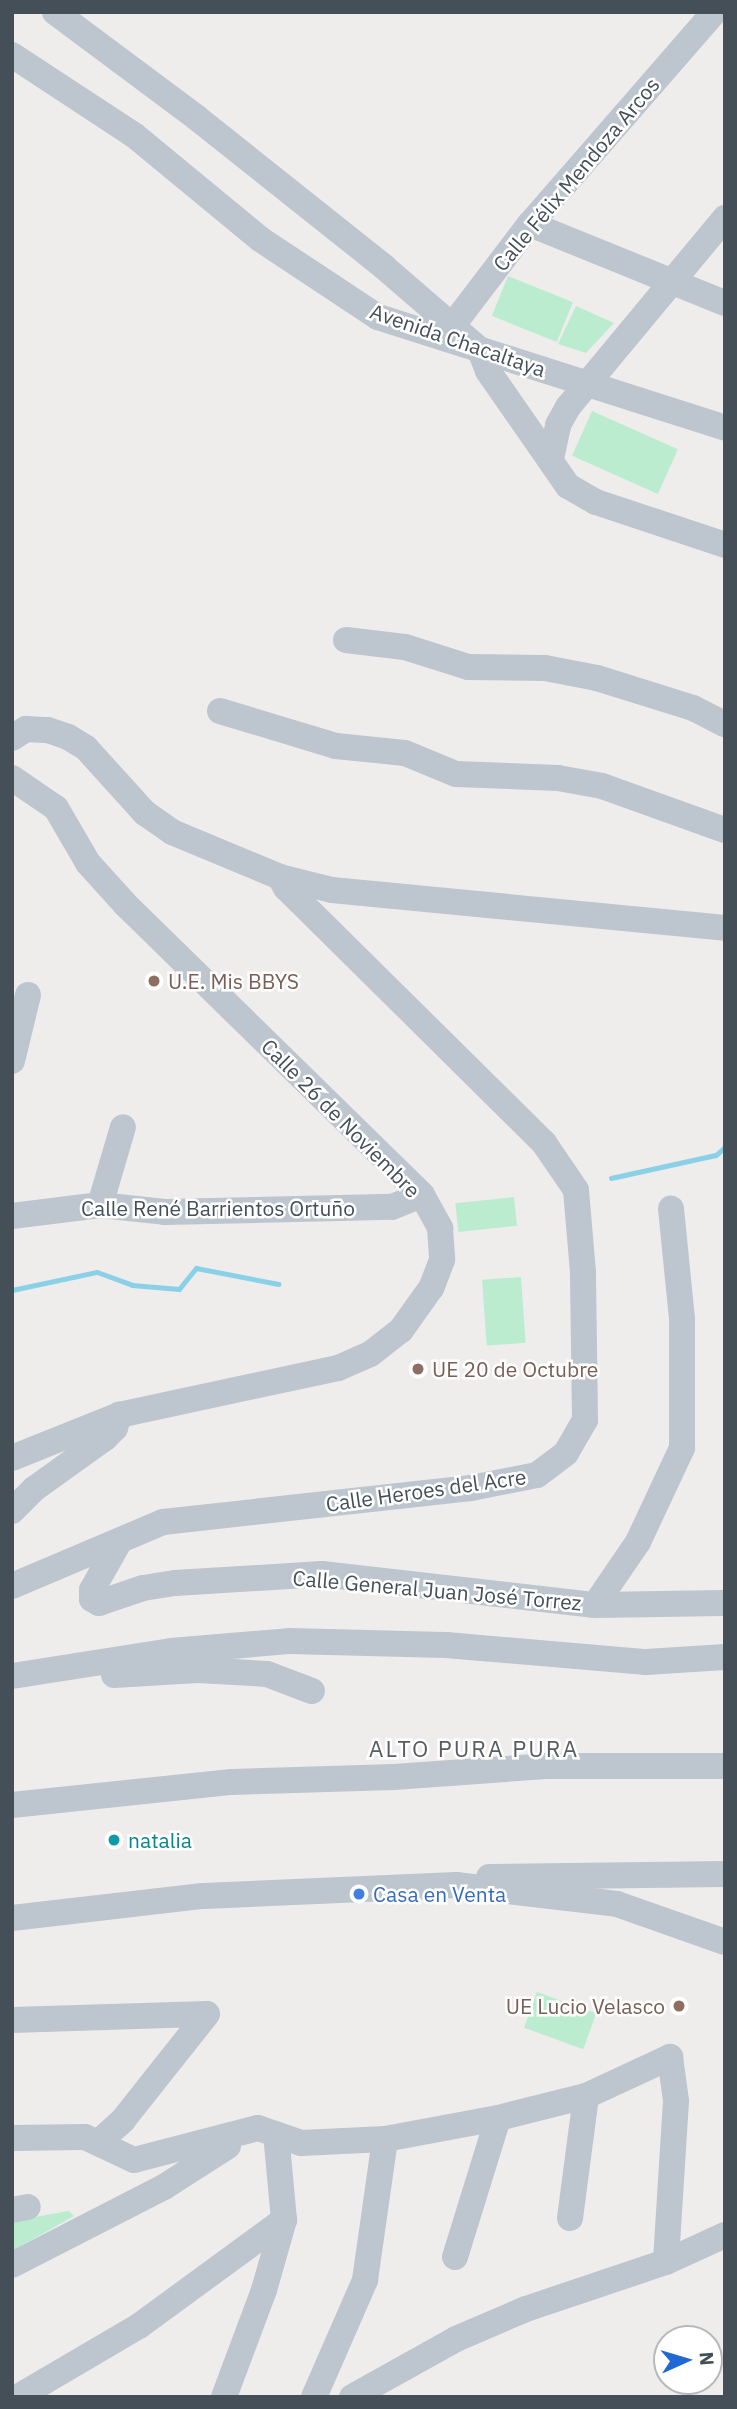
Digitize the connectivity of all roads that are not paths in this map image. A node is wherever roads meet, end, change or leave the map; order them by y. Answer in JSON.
{"nodes":[{"id":1,"x":55,"y":12,"type":"edge"},
{"id":2,"x":714,"y":12,"type":"edge"},
{"id":3,"x":12,"y":55,"type":"edge"},
{"id":4,"x":725,"y":218,"type":"edge"},
{"id":5,"x":530,"y":224,"type":"junction"},
{"id":6,"x":670,"y":281,"type":"junction"},
{"id":7,"x":725,"y":303,"type":"edge"},
{"id":8,"x":447,"y":332,"type":"junction"},
{"id":9,"x":480,"y":350,"type":"junction"},
{"id":10,"x":586,"y":383,"type":"junction"},
{"id":11,"x":725,"y":428,"type":"edge"},
{"id":12,"x":551,"y":459,"type":"junction"},
{"id":13,"x":725,"y":545,"type":"edge"},
{"id":14,"x":346,"y":640,"type":"dead end"},
{"id":15,"x":220,"y":712,"type":"dead end"},
{"id":16,"x":725,"y":724,"type":"edge"},
{"id":17,"x":12,"y":738,"type":"edge"},
{"id":18,"x":12,"y":778,"type":"edge"},
{"id":19,"x":725,"y":830,"type":"edge"},
{"id":20,"x":280,"y":877,"type":"junction"},
{"id":21,"x":725,"y":928,"type":"edge"},
{"id":22,"x":28,"y":995,"type":"dead end"},
{"id":23,"x":12,"y":1061,"type":"edge"},
{"id":24,"x":123,"y":1127,"type":"dead end"},
{"id":25,"x":422,"y":1195,"type":"junction"},
{"id":26,"x":100,"y":1205,"type":"junction"},
{"id":27,"x":671,"y":1209,"type":"dead end"},
{"id":28,"x":12,"y":1216,"type":"edge"},
{"id":29,"x":119,"y":1415,"type":"junction"},
{"id":30,"x":12,"y":1458,"type":"edge"},
{"id":31,"x":12,"y":1511,"type":"edge"},
{"id":32,"x":118,"y":1542,"type":"junction"},
{"id":33,"x":12,"y":1586,"type":"edge"},
{"id":34,"x":725,"y":1591,"type":"edge"},
{"id":35,"x":725,"y":1601,"type":"edge"},
{"id":36,"x":595,"y":1605,"type":"junction"},
{"id":37,"x":725,"y":1657,"type":"edge"},
{"id":38,"x":12,"y":1676,"type":"edge"},
{"id":39,"x":12,"y":1689,"type":"edge"},
{"id":40,"x":312,"y":1691,"type":"dead end"},
{"id":41,"x":725,"y":1766,"type":"edge"},
{"id":42,"x":12,"y":1805,"type":"edge"},
{"id":43,"x":725,"y":1874,"type":"edge"},
{"id":44,"x":456,"y":1885,"type":"junction"},
{"id":45,"x":12,"y":1919,"type":"edge"},
{"id":46,"x":725,"y":1942,"type":"edge"},
{"id":47,"x":12,"y":2020,"type":"edge"},
{"id":48,"x":586,"y":2096,"type":"junction"},
{"id":49,"x":498,"y":2118,"type":"junction"},
{"id":50,"x":274,"y":2131,"type":"junction"},
{"id":51,"x":12,"y":2138,"type":"edge"},
{"id":52,"x":385,"y":2138,"type":"junction"},
{"id":53,"x":100,"y":2141,"type":"junction"},
{"id":54,"x":569,"y":2218,"type":"dead end"},
{"id":55,"x":284,"y":2220,"type":"junction"},
{"id":56,"x":725,"y":2235,"type":"edge"},
{"id":57,"x":456,"y":2257,"type":"dead end"},
{"id":58,"x":666,"y":2262,"type":"junction"},
{"id":59,"x":12,"y":2265,"type":"edge"},
{"id":60,"x":386,"y":2386,"type":"edge"},
{"id":61,"x":18,"y":2397,"type":"edge"},
{"id":62,"x":224,"y":2397,"type":"edge"},
{"id":63,"x":314,"y":2397,"type":"edge"},
{"id":64,"x":352,"y":2397,"type":"edge"}],
"edges":[{"from":1,"to":8,"type":"street"},
{"from":2,"to":5,"type":"street","name":"Calle Félix Mendoza Arcos"},
{"from":3,"to":8,"type":"street","name":"Avenida Chacaltaya"},
{"from":4,"to":6,"type":"street"},
{"from":5,"to":6,"type":"street"},
{"from":5,"to":8,"type":"street","name":"Calle Félix Mendoza Arcos"},
{"from":6,"to":7,"type":"street"},
{"from":6,"to":10,"type":"street"},
{"from":8,"to":9,"type":"street"},
{"from":9,"to":10,"type":"street","name":"Avenida Chacaltaya"},
{"from":9,"to":12,"type":"street"},
{"from":10,"to":11,"type":"street","name":"Avenida Chacaltaya"},
{"from":10,"to":12,"type":"street"},
{"from":12,"to":13,"type":"street"},
{"from":14,"to":16,"type":"street"},
{"from":15,"to":19,"type":"street"},
{"from":17,"to":20,"type":"street"},
{"from":18,"to":25,"type":"street","name":"Calle 26 de Noviembre"},
{"from":20,"to":21,"type":"street"},
{"from":20,"to":32,"type":"street","name":"Calle Heroes del Acre"},
{"from":22,"to":23,"type":"street"},
{"from":24,"to":26,"type":"street"},
{"from":25,"to":26,"type":"street","name":"Calle René Barrientos Ortuño"},
{"from":25,"to":29,"type":"street","name":"Calle 26 de Noviembre"},
{"from":26,"to":28,"type":"street","name":"Calle René Barrientos Ortuño"},
{"from":27,"to":36,"type":"street"},
{"from":29,"to":30,"type":"street","name":"Calle 26 de Noviembre"},
{"from":29,"to":31,"type":"street"},
{"from":32,"to":33,"type":"street","name":"Calle Heroes del Acre"},
{"from":32,"to":36,"type":"street","name":"Calle General Juan José Torrez"},
{"from":34,"to":35,"type":"street"},
{"from":35,"to":36,"type":"street","name":"Calle General Juan José Torrez"},
{"from":37,"to":38,"type":"street"},
{"from":39,"to":40,"type":"street"},
{"from":41,"to":42,"type":"street"},
{"from":43,"to":44,"type":"street"},
{"from":44,"to":45,"type":"street"},
{"from":44,"to":46,"type":"street"},
{"from":47,"to":53,"type":"street"},
{"from":48,"to":49,"type":"street"},
{"from":48,"to":54,"type":"street"},
{"from":48,"to":58,"type":"street"},
{"from":49,"to":52,"type":"street"},
{"from":49,"to":57,"type":"street"},
{"from":50,"to":52,"type":"street"},
{"from":50,"to":53,"type":"street"},
{"from":50,"to":55,"type":"street"},
{"from":50,"to":59,"type":"street"},
{"from":51,"to":53,"type":"street"},
{"from":52,"to":63,"type":"street"},
{"from":55,"to":61,"type":"street"},
{"from":55,"to":62,"type":"street"},
{"from":56,"to":58,"type":"street"},
{"from":58,"to":60,"type":"street"},
{"from":60,"to":64,"type":"street"}]}
